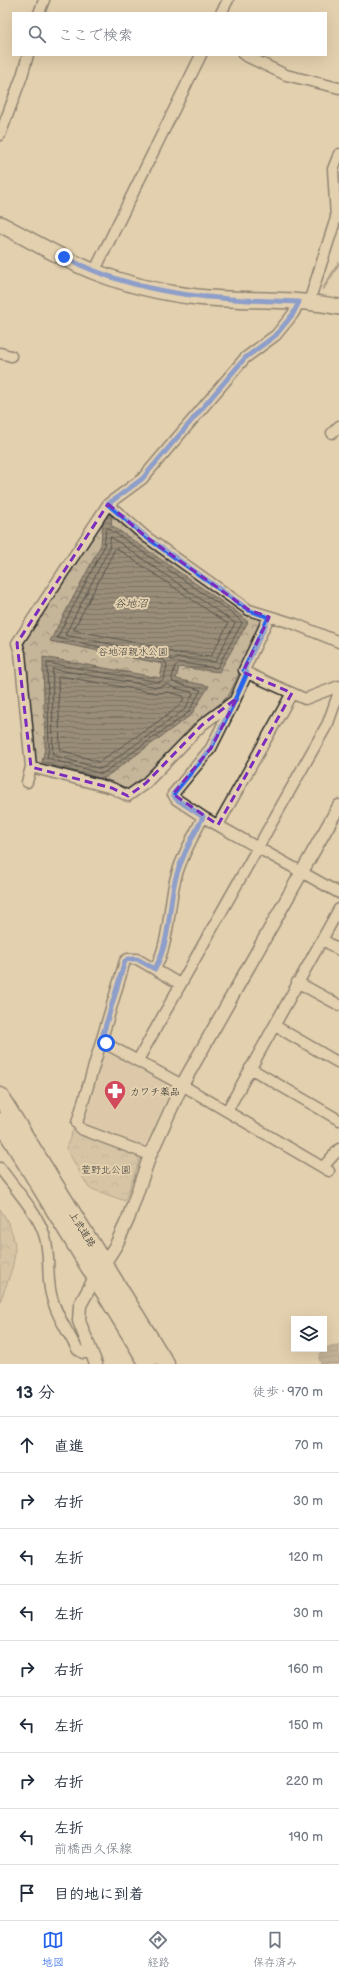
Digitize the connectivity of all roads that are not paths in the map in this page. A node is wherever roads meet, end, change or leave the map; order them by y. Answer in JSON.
{"nodes":[{"id":1,"x":44,"y":0,"type":"edge"},
{"id":2,"x":228,"y":0,"type":"edge"},
{"id":3,"x":39,"y":12,"type":"edge"},
{"id":4,"x":222,"y":12,"type":"edge"},
{"id":5,"x":28,"y":56,"type":"edge"},
{"id":6,"x":200,"y":56,"type":"edge"},
{"id":7,"x":246,"y":56,"type":"edge"},
{"id":8,"x":339,"y":88,"type":"edge"},
{"id":9,"x":0,"y":135,"type":"edge"},
{"id":10,"x":339,"y":154,"type":"edge"},
{"id":11,"x":0,"y":224,"type":"edge"},
{"id":12,"x":94,"y":272,"type":"junction"},
{"id":13,"x":304,"y":302,"type":"junction"},
{"id":14,"x":339,"y":307,"type":"edge"},
{"id":15,"x":0,"y":353,"type":"edge"},
{"id":16,"x":11,"y":356,"type":"dead end"},
{"id":17,"x":108,"y":504,"type":"junction"},
{"id":18,"x":269,"y":617,"type":"junction"},
{"id":19,"x":339,"y":642,"type":"edge"},
{"id":20,"x":247,"y":673,"type":"junction"},
{"id":21,"x":339,"y":686,"type":"edge"},
{"id":22,"x":339,"y":692,"type":"edge"},
{"id":23,"x":292,"y":693,"type":"junction"},
{"id":24,"x":235,"y":700,"type":"junction"},
{"id":25,"x":32,"y":767,"type":"junction"},
{"id":26,"x":27,"y":782,"type":"dead end"},
{"id":27,"x":339,"y":806,"type":"edge"},
{"id":28,"x":203,"y":817,"type":"junction"},
{"id":29,"x":218,"y":825,"type":"junction"},
{"id":30,"x":258,"y":847,"type":"junction"},
{"id":31,"x":302,"y":872,"type":"junction"},
{"id":32,"x":339,"y":893,"type":"edge"},
{"id":33,"x":339,"y":909,"type":"edge"},
{"id":34,"x":322,"y":939,"type":"junction"},
{"id":35,"x":339,"y":950,"type":"edge"},
{"id":36,"x":155,"y":969,"type":"junction"},
{"id":37,"x":297,"y":982,"type":"junction"},
{"id":38,"x":180,"y":984,"type":"junction"},
{"id":39,"x":339,"y":1005,"type":"edge"},
{"id":40,"x":277,"y":1027,"type":"dead end"},
{"id":41,"x":101,"y":1041,"type":"junction"},
{"id":42,"x":138,"y":1060,"type":"junction"},
{"id":43,"x":339,"y":1063,"type":"edge"},
{"id":44,"x":250,"y":1068,"type":"junction"},
{"id":45,"x":182,"y":1085,"type":"junction"},
{"id":46,"x":0,"y":1096,"type":"edge"},
{"id":47,"x":227,"y":1111,"type":"junction"},
{"id":48,"x":339,"y":1120,"type":"edge"},
{"id":49,"x":0,"y":1121,"type":"edge"},
{"id":50,"x":339,"y":1149,"type":"edge"},
{"id":51,"x":150,"y":1155,"type":"junction"},
{"id":52,"x":0,"y":1168,"type":"edge"},
{"id":53,"x":105,"y":1263,"type":"junction"},
{"id":54,"x":95,"y":1278,"type":"junction"},
{"id":55,"x":94,"y":1358,"type":"edge"},
{"id":56,"x":148,"y":1364,"type":"edge"},
{"id":57,"x":166,"y":1364,"type":"edge"}],
"edges":[{"from":1,"to":3,"type":"street"},
{"from":2,"to":4,"type":"street"},
{"from":5,"to":9,"type":"street"},
{"from":6,"to":12,"type":"street"},
{"from":7,"to":8,"type":"street"},
{"from":10,"to":13,"type":"street"},
{"from":11,"to":12,"type":"main road"},
{"from":12,"to":13,"type":"main road"},
{"from":13,"to":14,"type":"main road"},
{"from":13,"to":17,"type":"street"},
{"from":15,"to":16,"type":"street"},
{"from":17,"to":18,"type":"street"},
{"from":17,"to":25,"type":"street"},
{"from":18,"to":19,"type":"street"},
{"from":18,"to":20,"type":"street"},
{"from":20,"to":23,"type":"street"},
{"from":20,"to":24,"type":"street"},
{"from":21,"to":23,"type":"street"},
{"from":22,"to":30,"type":"street"},
{"from":23,"to":29,"type":"street"},
{"from":24,"to":25,"type":"street"},
{"from":24,"to":28,"type":"street"},
{"from":25,"to":26,"type":"street"},
{"from":27,"to":31,"type":"street"},
{"from":28,"to":29,"type":"street"},
{"from":28,"to":36,"type":"street"},
{"from":29,"to":30,"type":"street"},
{"from":30,"to":31,"type":"street"},
{"from":30,"to":38,"type":"street"},
{"from":31,"to":32,"type":"street"},
{"from":31,"to":45,"type":"street"},
{"from":33,"to":34,"type":"street"},
{"from":34,"to":35,"type":"street"},
{"from":34,"to":37,"type":"street"},
{"from":36,"to":38,"type":"street"},
{"from":36,"to":41,"type":"street"},
{"from":37,"to":39,"type":"street"},
{"from":37,"to":44,"type":"street"},
{"from":38,"to":42,"type":"street"},
{"from":40,"to":43,"type":"street"},
{"from":41,"to":42,"type":"street"},
{"from":41,"to":51,"type":"street"},
{"from":42,"to":45,"type":"street"},
{"from":44,"to":47,"type":"street"},
{"from":44,"to":48,"type":"street"},
{"from":45,"to":47,"type":"street"},
{"from":45,"to":51,"type":"street"},
{"from":46,"to":53,"type":"highway","name":"上武道路"},
{"from":47,"to":50,"type":"street"},
{"from":49,"to":54,"type":"highway","name":"上武道路"},
{"from":51,"to":53,"type":"street"},
{"from":52,"to":55,"type":"street"},
{"from":53,"to":54,"type":"street"},
{"from":53,"to":57,"type":"highway","name":"上武道路"},
{"from":54,"to":55,"type":"street"},
{"from":54,"to":56,"type":"highway","name":"上武道路"}]}
